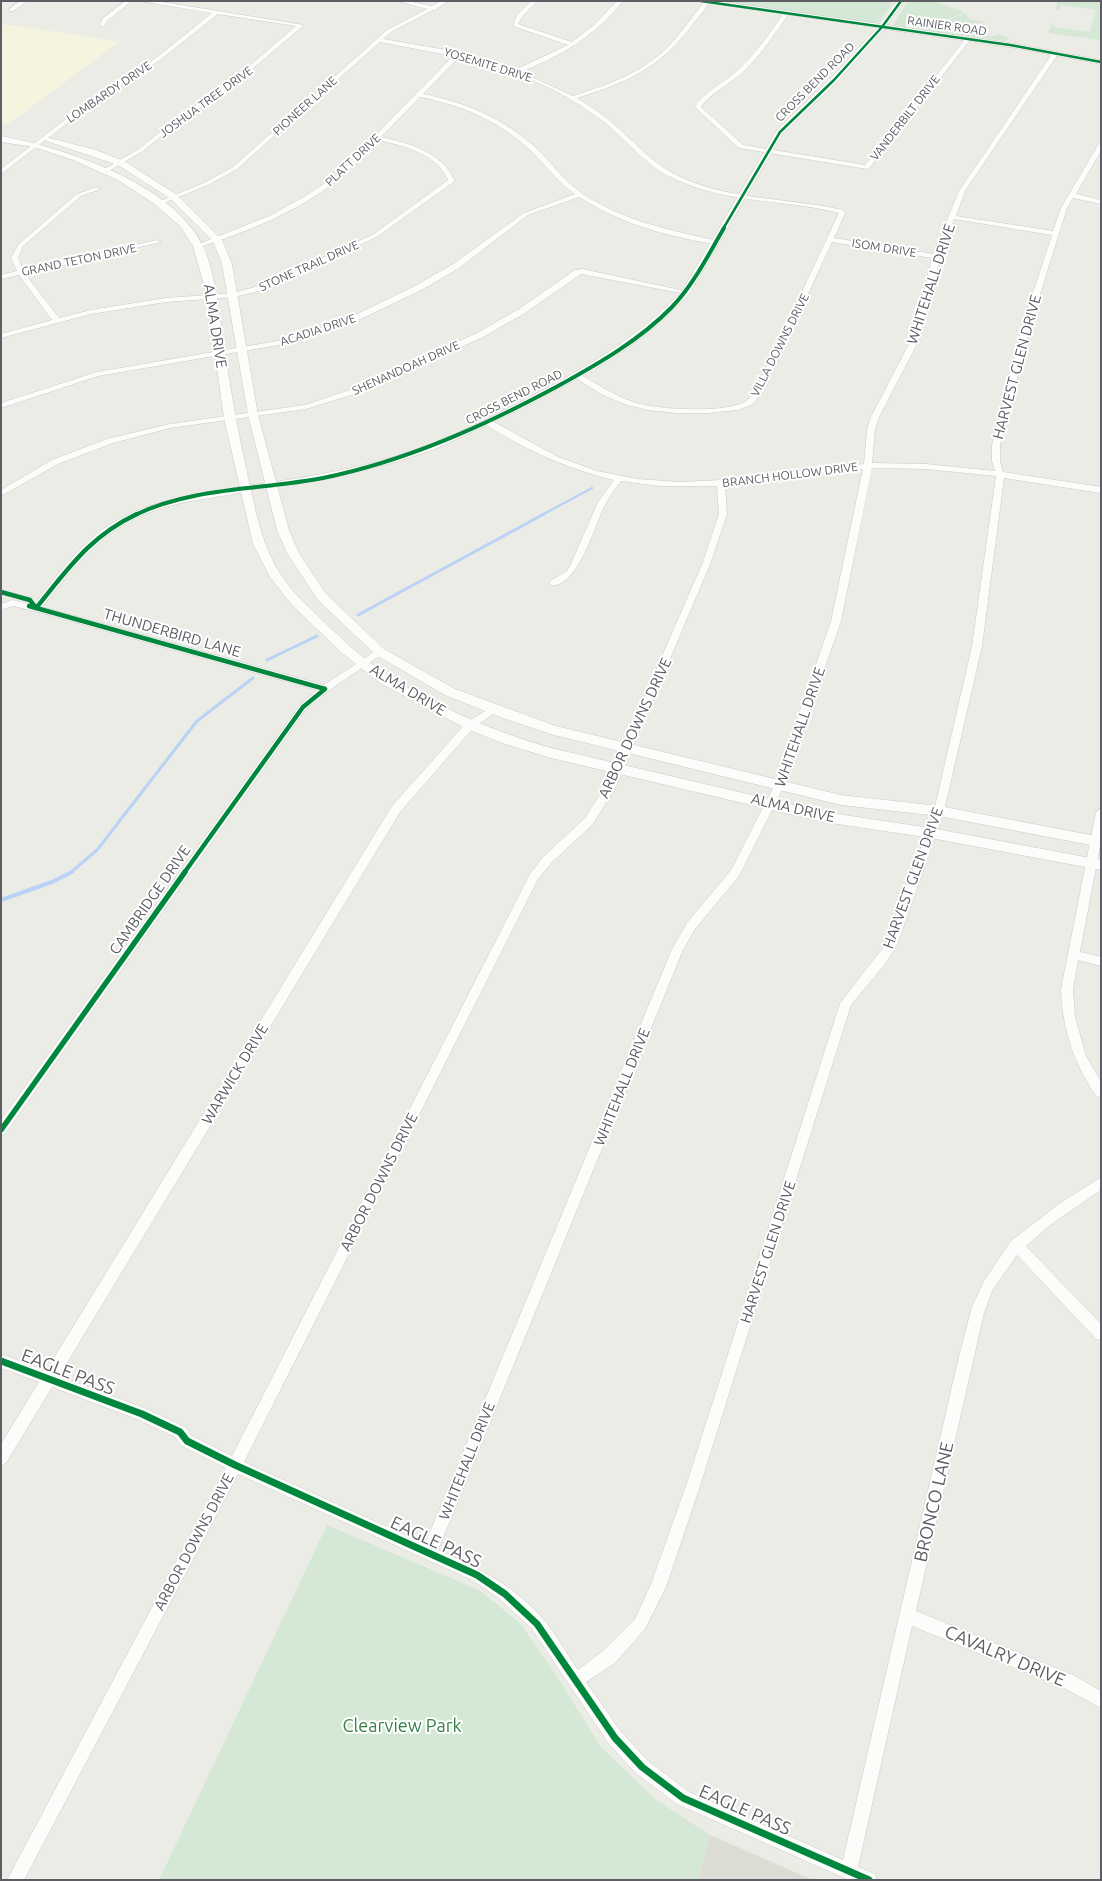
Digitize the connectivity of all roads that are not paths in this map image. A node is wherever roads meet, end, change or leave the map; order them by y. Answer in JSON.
{"nodes":[{"id":1,"x":24,"y":1,"type":"edge"},
{"id":2,"x":130,"y":1,"type":"edge"},
{"id":3,"x":143,"y":1,"type":"edge"},
{"id":4,"x":400,"y":1,"type":"edge"},
{"id":5,"x":446,"y":1,"type":"edge"},
{"id":6,"x":534,"y":1,"type":"edge"},
{"id":7,"x":620,"y":1,"type":"edge"},
{"id":8,"x":901,"y":1,"type":"edge"},
{"id":9,"x":703,"y":2,"type":"edge"},
{"id":10,"x":435,"y":9,"type":"junction"},
{"id":11,"x":11,"y":10,"type":"dead end"},
{"id":12,"x":217,"y":12,"type":"junction"},
{"id":13,"x":785,"y":15,"type":"junction"},
{"id":14,"x":102,"y":25,"type":"dead end"},
{"id":15,"x":882,"y":27,"type":"junction"},
{"id":16,"x":968,"y":39,"type":"junction"},
{"id":17,"x":379,"y":40,"type":"junction"},
{"id":18,"x":574,"y":45,"type":"junction"},
{"id":19,"x":1053,"y":53,"type":"junction"},
{"id":20,"x":458,"y":54,"type":"junction"},
{"id":21,"x":1101,"y":62,"type":"edge"},
{"id":22,"x":515,"y":72,"type":"junction"},
{"id":23,"x":419,"y":95,"type":"junction"},
{"id":24,"x":572,"y":98,"type":"junction"},
{"id":25,"x":1,"y":130,"type":"edge"},
{"id":26,"x":44,"y":138,"type":"junction"},
{"id":27,"x":377,"y":138,"type":"junction"},
{"id":28,"x":1,"y":139,"type":"edge"},
{"id":29,"x":35,"y":146,"type":"junction"},
{"id":30,"x":1100,"y":147,"type":"edge"},
{"id":31,"x":768,"y":152,"type":"junction"},
{"id":32,"x":121,"y":163,"type":"junction"},
{"id":33,"x":105,"y":170,"type":"junction"},
{"id":34,"x":1,"y":172,"type":"edge"},
{"id":35,"x":97,"y":189,"type":"dead end"},
{"id":36,"x":579,"y":195,"type":"junction"},
{"id":37,"x":743,"y":195,"type":"junction"},
{"id":38,"x":1071,"y":195,"type":"junction"},
{"id":39,"x":174,"y":197,"type":"junction"},
{"id":40,"x":159,"y":202,"type":"junction"},
{"id":41,"x":1101,"y":202,"type":"edge"},
{"id":42,"x":952,"y":217,"type":"junction"},
{"id":43,"x":1056,"y":234,"type":"junction"},
{"id":44,"x":217,"y":240,"type":"junction"},
{"id":45,"x":831,"y":240,"type":"junction"},
{"id":46,"x":157,"y":242,"type":"dead end"},
{"id":47,"x":716,"y":242,"type":"junction"},
{"id":48,"x":198,"y":246,"type":"junction"},
{"id":49,"x":936,"y":257,"type":"junction"},
{"id":50,"x":22,"y":272,"type":"junction"},
{"id":51,"x":1,"y":277,"type":"edge"},
{"id":52,"x":686,"y":292,"type":"junction"},
{"id":53,"x":212,"y":296,"type":"junction"},
{"id":54,"x":234,"y":296,"type":"junction"},
{"id":55,"x":56,"y":320,"type":"junction"},
{"id":56,"x":1,"y":336,"type":"edge"},
{"id":57,"x":243,"y":350,"type":"junction"},
{"id":58,"x":220,"y":354,"type":"junction"},
{"id":59,"x":576,"y":376,"type":"junction"},
{"id":60,"x":1,"y":406,"type":"edge"},
{"id":61,"x":253,"y":415,"type":"junction"},
{"id":62,"x":230,"y":418,"type":"junction"},
{"id":63,"x":490,"y":423,"type":"junction"},
{"id":64,"x":868,"y":466,"type":"junction"},
{"id":65,"x":1000,"y":476,"type":"junction"},
{"id":66,"x":620,"y":477,"type":"junction"},
{"id":67,"x":721,"y":484,"type":"junction"},
{"id":68,"x":271,"y":486,"type":"junction"},
{"id":69,"x":245,"y":489,"type":"junction"},
{"id":70,"x":1101,"y":490,"type":"edge"},
{"id":71,"x":1,"y":494,"type":"edge"},
{"id":72,"x":553,"y":583,"type":"dead end"},
{"id":73,"x":1,"y":607,"type":"edge"},
{"id":74,"x":36,"y":608,"type":"junction"},
{"id":75,"x":380,"y":652,"type":"junction"},
{"id":76,"x":363,"y":662,"type":"junction"},
{"id":77,"x":325,"y":689,"type":"junction"},
{"id":78,"x":493,"y":710,"type":"junction"},
{"id":79,"x":470,"y":725,"type":"junction"},
{"id":80,"x":628,"y":749,"type":"junction"},
{"id":81,"x":618,"y":768,"type":"junction"},
{"id":82,"x":779,"y":786,"type":"junction"},
{"id":83,"x":772,"y":804,"type":"junction"},
{"id":84,"x":939,"y":811,"type":"junction"},
{"id":85,"x":1101,"y":812,"type":"edge"},
{"id":86,"x":931,"y":833,"type":"junction"},
{"id":87,"x":1099,"y":842,"type":"edge"},
{"id":88,"x":1096,"y":864,"type":"edge"},
{"id":89,"x":1075,"y":955,"type":"junction"},
{"id":90,"x":1101,"y":962,"type":"edge"},
{"id":91,"x":1101,"y":1093,"type":"edge"},
{"id":92,"x":1,"y":1130,"type":"edge"},
{"id":93,"x":1101,"y":1183,"type":"edge"},
{"id":94,"x":1016,"y":1245,"type":"junction"},
{"id":95,"x":1101,"y":1334,"type":"edge"},
{"id":96,"x":1,"y":1361,"type":"edge"},
{"id":97,"x":48,"y":1380,"type":"junction"},
{"id":98,"x":1,"y":1458,"type":"edge"},
{"id":99,"x":235,"y":1465,"type":"junction"},
{"id":100,"x":429,"y":1553,"type":"junction"},
{"id":101,"x":908,"y":1616,"type":"junction"},
{"id":102,"x":576,"y":1680,"type":"junction"},
{"id":103,"x":1101,"y":1700,"type":"edge"},
{"id":104,"x":849,"y":1871,"type":"junction"},
{"id":105,"x":15,"y":1880,"type":"edge"},
{"id":106,"x":869,"y":1880,"type":"edge"}],
"edges":[{"from":1,"to":11,"type":"street"},
{"from":2,"to":14,"type":"street"},
{"from":3,"to":12,"type":"street"},
{"from":4,"to":10,"type":"street"},
{"from":5,"to":10,"type":"street","name":"PIONEER LANE"},
{"from":6,"to":18,"type":"street"},
{"from":7,"to":18,"type":"street"},
{"from":8,"to":15,"type":"street","name":"CROSS BEND ROAD"},
{"from":9,"to":13,"type":"street","name":"RAINIER ROAD"},
{"from":9,"to":24,"type":"street"},
{"from":10,"to":17,"type":"street","name":"PIONEER LANE"},
{"from":12,"to":26,"type":"street","name":"LOMBARDY DRIVE"},
{"from":12,"to":32,"type":"street","name":"JOSHUA TREE DRIVE"},
{"from":13,"to":15,"type":"street","name":"RAINIER ROAD"},
{"from":13,"to":31,"type":"street"},
{"from":15,"to":16,"type":"street","name":"RAINIER ROAD"},
{"from":15,"to":31,"type":"street","name":"CROSS BEND ROAD"},
{"from":16,"to":19,"type":"street","name":"RAINIER ROAD"},
{"from":16,"to":31,"type":"street","name":"VANDERBILT DRIVE"},
{"from":17,"to":20,"type":"street","name":"YOSEMITE DRIVE"},
{"from":17,"to":39,"type":"street","name":"PIONEER LANE"},
{"from":18,"to":22,"type":"street"},
{"from":19,"to":21,"type":"street","name":"RAINIER ROAD"},
{"from":19,"to":42,"type":"street","name":"WHITEHALL DRIVE"},
{"from":20,"to":22,"type":"street","name":"YOSEMITE DRIVE"},
{"from":20,"to":23,"type":"street","name":"PLATT DRIVE"},
{"from":22,"to":24,"type":"street","name":"YOSEMITE DRIVE"},
{"from":23,"to":27,"type":"street","name":"PLATT DRIVE"},
{"from":23,"to":36,"type":"street"},
{"from":24,"to":37,"type":"street","name":"YOSEMITE DRIVE"},
{"from":25,"to":26,"type":"main road","name":"ALMA DRIVE"},
{"from":26,"to":29,"type":"street","name":"LOMBARDY DRIVE"},
{"from":26,"to":32,"type":"main road","name":"ALMA DRIVE"},
{"from":27,"to":44,"type":"street","name":"PLATT DRIVE"},
{"from":27,"to":54,"type":"street","name":"STONE TRAIL DRIVE"},
{"from":28,"to":29,"type":"main road","name":"ALMA DRIVE"},
{"from":29,"to":33,"type":"main road","name":"ALMA DRIVE"},
{"from":29,"to":34,"type":"street","name":"LOMBARDY DRIVE"},
{"from":30,"to":38,"type":"street","name":"HARVEST GLEN DRIVE"},
{"from":31,"to":37,"type":"street","name":"CROSS BEND ROAD"},
{"from":32,"to":33,"type":"street","name":"JOSHUA TREE DRIVE"},
{"from":32,"to":39,"type":"main road","name":"ALMA DRIVE"},
{"from":33,"to":40,"type":"main road","name":"ALMA DRIVE"},
{"from":35,"to":50,"type":"street"},
{"from":36,"to":47,"type":"street"},
{"from":36,"to":57,"type":"street","name":"ACADIA DRIVE"},
{"from":37,"to":45,"type":"street","name":"VILLA DOWNS DRIVE"},
{"from":37,"to":47,"type":"street","name":"CROSS BEND ROAD"},
{"from":38,"to":41,"type":"street"},
{"from":38,"to":43,"type":"street","name":"HARVEST GLEN DRIVE"},
{"from":39,"to":40,"type":"street","name":"PIONEER LANE"},
{"from":39,"to":44,"type":"main road","name":"ALMA DRIVE"},
{"from":40,"to":48,"type":"main road","name":"ALMA DRIVE"},
{"from":42,"to":43,"type":"street"},
{"from":42,"to":49,"type":"street","name":"WHITEHALL DRIVE"},
{"from":43,"to":65,"type":"street","name":"HARVEST GLEN DRIVE"},
{"from":44,"to":48,"type":"street","name":"PLATT DRIVE"},
{"from":44,"to":54,"type":"main road","name":"ALMA DRIVE"},
{"from":45,"to":49,"type":"street","name":"ISOM DRIVE"},
{"from":45,"to":59,"type":"street","name":"VILLA DOWNS DRIVE"},
{"from":46,"to":50,"type":"street","name":"GRAND TETON DRIVE"},
{"from":47,"to":52,"type":"street","name":"CROSS BEND ROAD"},
{"from":48,"to":53,"type":"main road","name":"ALMA DRIVE"},
{"from":49,"to":64,"type":"street","name":"WHITEHALL DRIVE"},
{"from":50,"to":51,"type":"street","name":"GRAND TETON DRIVE"},
{"from":50,"to":55,"type":"street"},
{"from":52,"to":59,"type":"street","name":"CROSS BEND ROAD"},
{"from":52,"to":61,"type":"street","name":"SHENANDOAH DRIVE"},
{"from":53,"to":54,"type":"street","name":"STONE TRAIL DRIVE"},
{"from":53,"to":55,"type":"street","name":"STONE TRAIL DRIVE"},
{"from":53,"to":58,"type":"main road","name":"ALMA DRIVE"},
{"from":54,"to":57,"type":"main road","name":"ALMA DRIVE"},
{"from":55,"to":56,"type":"street","name":"STONE TRAIL DRIVE"},
{"from":57,"to":58,"type":"street","name":"ACADIA DRIVE"},
{"from":57,"to":61,"type":"main road","name":"ALMA DRIVE"},
{"from":58,"to":60,"type":"street","name":"ACADIA DRIVE"},
{"from":58,"to":62,"type":"main road","name":"ALMA DRIVE"},
{"from":59,"to":63,"type":"street","name":"CROSS BEND ROAD"},
{"from":61,"to":62,"type":"street","name":"SHENANDOAH DRIVE"},
{"from":61,"to":68,"type":"main road","name":"ALMA DRIVE"},
{"from":62,"to":69,"type":"main road","name":"ALMA DRIVE"},
{"from":62,"to":71,"type":"street","name":"SHENANDOAH DRIVE"},
{"from":63,"to":66,"type":"street","name":"BRANCH HOLLOW DRIVE"},
{"from":63,"to":68,"type":"street","name":"CROSS BEND ROAD"},
{"from":64,"to":65,"type":"street","name":"BRANCH HOLLOW DRIVE"},
{"from":64,"to":67,"type":"street","name":"BRANCH HOLLOW DRIVE"},
{"from":64,"to":82,"type":"street","name":"WHITEHALL DRIVE"},
{"from":65,"to":70,"type":"street","name":"BRANCH HOLLOW DRIVE"},
{"from":65,"to":84,"type":"street","name":"HARVEST GLEN DRIVE"},
{"from":66,"to":67,"type":"street","name":"BRANCH HOLLOW DRIVE"},
{"from":66,"to":72,"type":"street"},
{"from":67,"to":80,"type":"street","name":"ARBOR DOWNS DRIVE"},
{"from":68,"to":69,"type":"street","name":"CROSS BEND ROAD"},
{"from":68,"to":75,"type":"main road","name":"ALMA DRIVE"},
{"from":69,"to":74,"type":"street","name":"CROSS BEND ROAD"},
{"from":69,"to":76,"type":"main road","name":"ALMA DRIVE"},
{"from":73,"to":74,"type":"street","name":"THUNDERBIRD LANE"},
{"from":74,"to":77,"type":"street","name":"THUNDERBIRD LANE"},
{"from":75,"to":76,"type":"street","name":"CAMBRIDGE DRIVE"},
{"from":75,"to":78,"type":"main road","name":"ALMA DRIVE"},
{"from":76,"to":77,"type":"street","name":"CAMBRIDGE DRIVE"},
{"from":76,"to":79,"type":"main road","name":"ALMA DRIVE"},
{"from":77,"to":92,"type":"street","name":"CAMBRIDGE DRIVE"},
{"from":78,"to":79,"type":"street","name":"WARWICK DRIVE"},
{"from":78,"to":80,"type":"main road","name":"ALMA DRIVE"},
{"from":79,"to":81,"type":"main road","name":"ALMA DRIVE"},
{"from":79,"to":97,"type":"street","name":"WARWICK DRIVE"},
{"from":80,"to":81,"type":"street","name":"ARBOR DOWNS DRIVE"},
{"from":80,"to":82,"type":"main road","name":"ALMA DRIVE"},
{"from":81,"to":83,"type":"main road","name":"ALMA DRIVE"},
{"from":81,"to":99,"type":"street","name":"ARBOR DOWNS DRIVE"},
{"from":82,"to":83,"type":"street","name":"WHITEHALL DRIVE"},
{"from":82,"to":84,"type":"main road","name":"ALMA DRIVE"},
{"from":83,"to":86,"type":"main road","name":"ALMA DRIVE"},
{"from":83,"to":100,"type":"street","name":"WHITEHALL DRIVE"},
{"from":84,"to":86,"type":"street","name":"HARVEST GLEN DRIVE"},
{"from":84,"to":87,"type":"main road","name":"ALMA DRIVE"},
{"from":85,"to":87,"type":"street"},
{"from":86,"to":88,"type":"main road","name":"ALMA DRIVE"},
{"from":86,"to":102,"type":"street","name":"HARVEST GLEN DRIVE"},
{"from":87,"to":88,"type":"street"},
{"from":88,"to":89,"type":"street"},
{"from":89,"to":90,"type":"street"},
{"from":89,"to":91,"type":"street"},
{"from":93,"to":94,"type":"street","name":"BRONCO LANE"},
{"from":94,"to":95,"type":"street"},
{"from":94,"to":101,"type":"street","name":"BRONCO LANE"},
{"from":96,"to":97,"type":"street","name":"EAGLE PASS"},
{"from":97,"to":98,"type":"street","name":"WARWICK DRIVE"},
{"from":97,"to":99,"type":"street","name":"EAGLE PASS"},
{"from":99,"to":100,"type":"street","name":"EAGLE PASS"},
{"from":99,"to":105,"type":"street","name":"ARBOR DOWNS DRIVE"},
{"from":100,"to":102,"type":"street","name":"EAGLE PASS"},
{"from":101,"to":103,"type":"street","name":"CAVALRY DRIVE"},
{"from":101,"to":104,"type":"street","name":"BRONCO LANE"},
{"from":102,"to":104,"type":"street","name":"EAGLE PASS"},
{"from":104,"to":106,"type":"street","name":"EAGLE PASS"}]}
